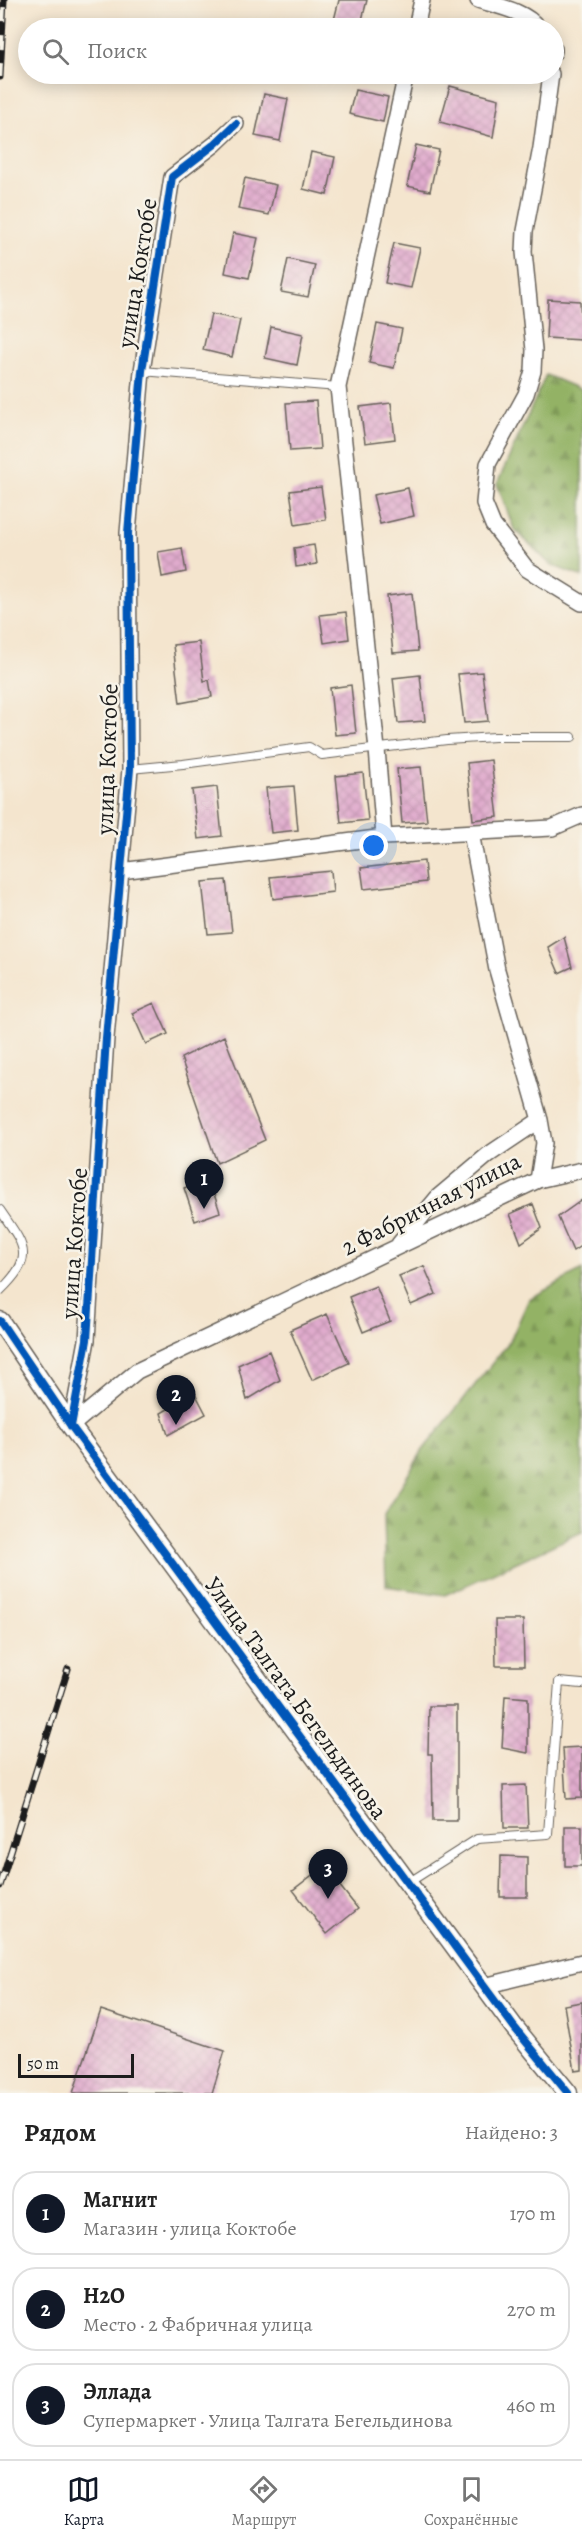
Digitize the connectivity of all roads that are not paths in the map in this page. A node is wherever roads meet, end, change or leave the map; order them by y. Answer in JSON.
{"nodes":[{"id":1,"x":423,"y":0,"type":"edge"},
{"id":2,"x":478,"y":0,"type":"edge"},
{"id":3,"x":418,"y":18,"type":"edge"},
{"id":4,"x":525,"y":18,"type":"edge"},
{"id":5,"x":404,"y":84,"type":"edge"},
{"id":6,"x":550,"y":84,"type":"edge"},
{"id":7,"x":236,"y":124,"type":"dead end"},
{"id":8,"x":142,"y":371,"type":"junction"},
{"id":9,"x":338,"y":387,"type":"junction"},
{"id":10,"x":582,"y":603,"type":"edge"},
{"id":11,"x":572,"y":737,"type":"dead end"},
{"id":12,"x":377,"y":749,"type":"junction"},
{"id":13,"x":130,"y":769,"type":"junction"},
{"id":14,"x":582,"y":815,"type":"edge"},
{"id":15,"x":471,"y":833,"type":"junction"},
{"id":16,"x":384,"y":837,"type":"junction"},
{"id":17,"x":121,"y":870,"type":"junction"},
{"id":18,"x":540,"y":1120,"type":"junction"},
{"id":19,"x":582,"y":1170,"type":"edge"},
{"id":20,"x":538,"y":1180,"type":"junction"},
{"id":21,"x":0,"y":1210,"type":"edge"},
{"id":22,"x":396,"y":1248,"type":"junction"},
{"id":23,"x":0,"y":1291,"type":"edge"},
{"id":24,"x":0,"y":1321,"type":"edge"},
{"id":25,"x":71,"y":1426,"type":"junction"},
{"id":26,"x":582,"y":1684,"type":"edge"},
{"id":27,"x":408,"y":1882,"type":"junction"},
{"id":28,"x":582,"y":1962,"type":"edge"},
{"id":29,"x":484,"y":1986,"type":"junction"},
{"id":30,"x":568,"y":2093,"type":"edge"}],
"edges":[{"from":1,"to":3,"type":"street"},
{"from":2,"to":4,"type":"street"},
{"from":5,"to":9,"type":"street"},
{"from":6,"to":10,"type":"street"},
{"from":7,"to":8,"type":"street","name":"улица Коктобе"},
{"from":8,"to":9,"type":"lane"},
{"from":8,"to":13,"type":"street","name":"улица Коктобе"},
{"from":9,"to":12,"type":"street"},
{"from":11,"to":12,"type":"lane"},
{"from":12,"to":13,"type":"lane"},
{"from":12,"to":16,"type":"street"},
{"from":13,"to":17,"type":"street","name":"улица Коктобе"},
{"from":14,"to":15,"type":"street"},
{"from":15,"to":16,"type":"street"},
{"from":15,"to":18,"type":"street","name":"2 Фабричная улица"},
{"from":16,"to":17,"type":"street"},
{"from":17,"to":25,"type":"street","name":"улица Коктобе"},
{"from":18,"to":20,"type":"street","name":"2 Фабричная улица"},
{"from":18,"to":22,"type":"street"},
{"from":19,"to":20,"type":"street"},
{"from":20,"to":22,"type":"street","name":"2 Фабричная улица"},
{"from":21,"to":23,"type":"lane"},
{"from":22,"to":25,"type":"street","name":"2 Фабричная улица"},
{"from":24,"to":25,"type":"street","name":"Улица Талгата Бегельдинова"},
{"from":25,"to":27,"type":"street","name":"Улица Талгата Бегельдинова"},
{"from":26,"to":27,"type":"lane"},
{"from":27,"to":29,"type":"street","name":"Улица Талгата Бегельдинова"},
{"from":28,"to":29,"type":"street"},
{"from":29,"to":30,"type":"street","name":"Улица Талгата Бегельдинова"}]}
